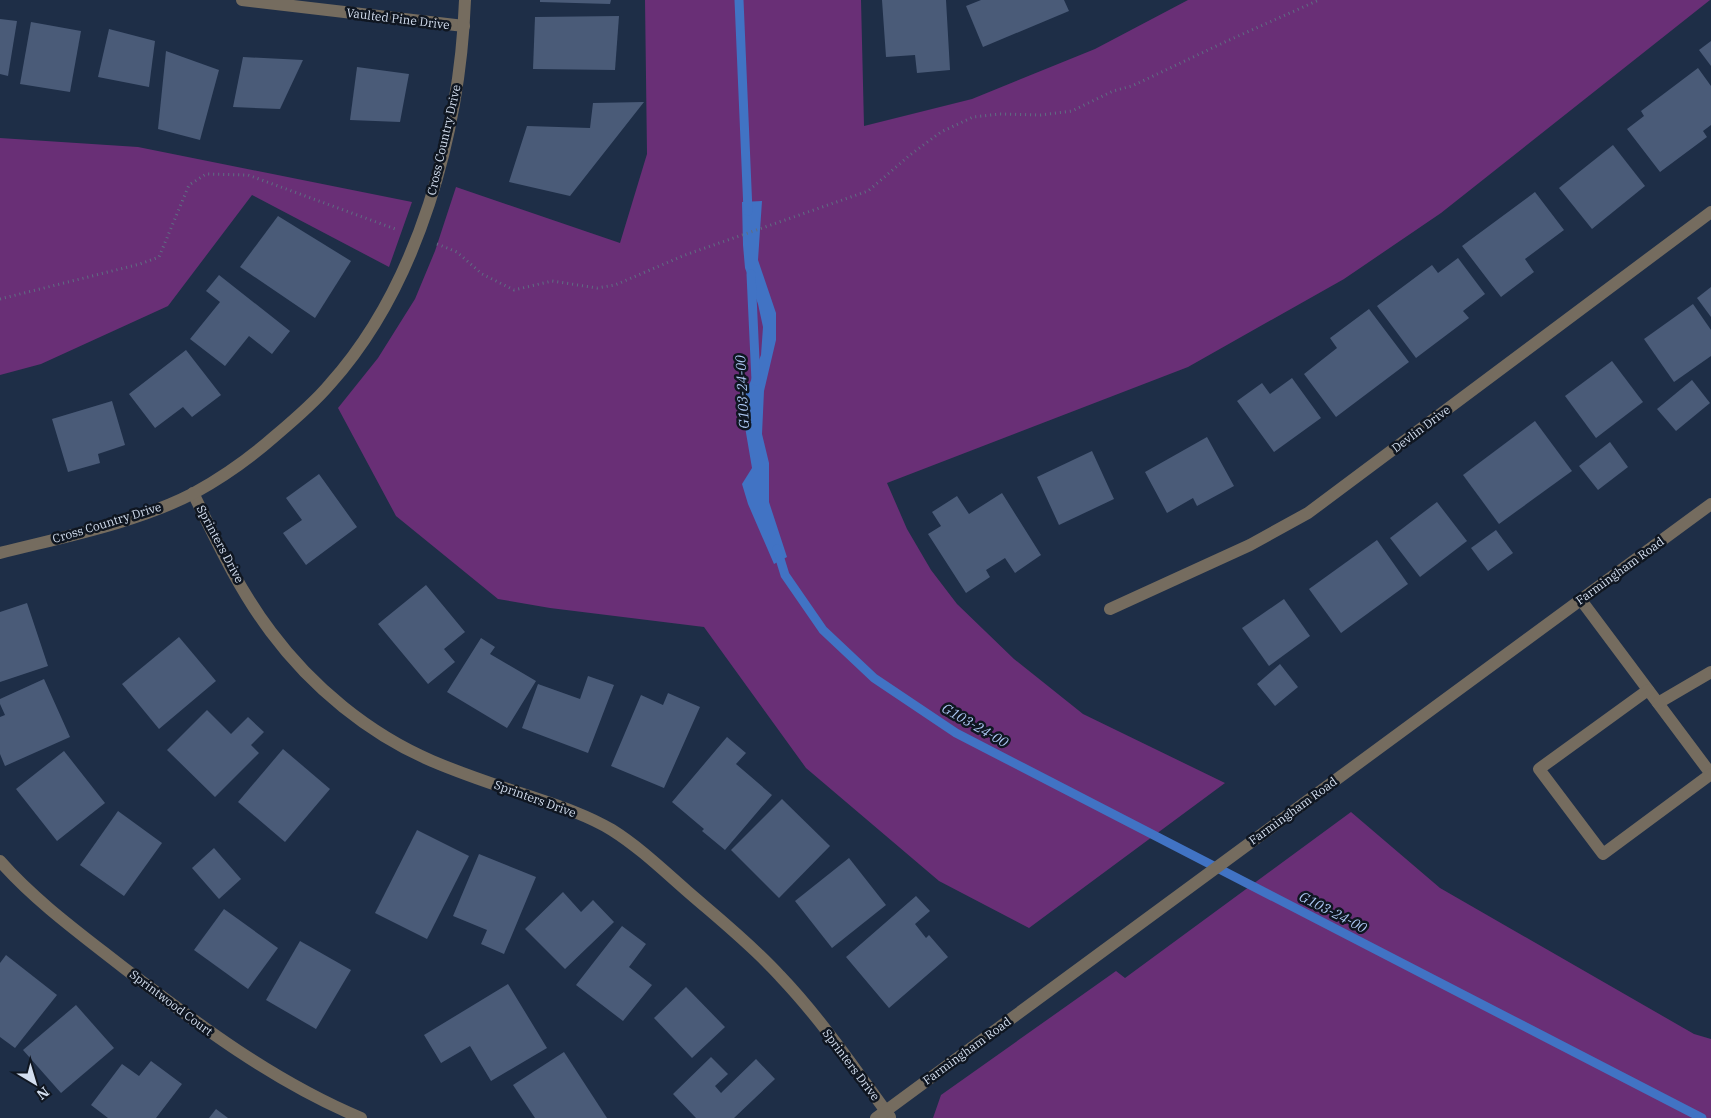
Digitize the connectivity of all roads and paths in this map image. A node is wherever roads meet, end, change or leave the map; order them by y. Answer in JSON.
{"nodes":[{"id":1,"x":242,"y":0,"type":"edge"},
{"id":2,"x":465,"y":0,"type":"edge"},
{"id":3,"x":1319,"y":0,"type":"edge"},
{"id":4,"x":464,"y":26,"type":"junction"},
{"id":5,"x":1711,"y":212,"type":"edge"},
{"id":6,"x":417,"y":236,"type":"junction"},
{"id":7,"x":0,"y":299,"type":"edge"},
{"id":8,"x":193,"y":493,"type":"junction"},
{"id":9,"x":1711,"y":504,"type":"edge"},
{"id":10,"x":0,"y":553,"type":"edge"},
{"id":11,"x":1580,"y":600,"type":"junction"},
{"id":12,"x":1110,"y":609,"type":"dead end"},
{"id":13,"x":1711,"y":672,"type":"edge"},
{"id":14,"x":1648,"y":690,"type":"junction"},
{"id":15,"x":1658,"y":703,"type":"junction"},
{"id":16,"x":1711,"y":774,"type":"edge"},
{"id":17,"x":0,"y":861,"type":"edge"},
{"id":18,"x":884,"y":1116,"type":"edge"},
{"id":19,"x":360,"y":1118,"type":"edge"}],
"edges":[{"from":1,"to":4,"type":"street","name":"Vaulted Pine Drive"},
{"from":2,"to":4,"type":"street","name":"Cross Country Drive"},
{"from":3,"to":6,"type":"path"},
{"from":4,"to":6,"type":"street","name":"Cross Country Drive"},
{"from":5,"to":12,"type":"street","name":"Devlin Drive"},
{"from":6,"to":7,"type":"path"},
{"from":6,"to":8,"type":"street","name":"Cross Country Drive"},
{"from":8,"to":10,"type":"street","name":"Cross Country Drive"},
{"from":8,"to":18,"type":"street","name":"Sprinters Drive"},
{"from":9,"to":11,"type":"street","name":"Farmingham Road"},
{"from":11,"to":14,"type":"street"},
{"from":11,"to":18,"type":"street","name":"Farmingham Road"},
{"from":13,"to":15,"type":"street"},
{"from":14,"to":15,"type":"street"},
{"from":14,"to":16,"type":"street"},
{"from":15,"to":16,"type":"street"},
{"from":17,"to":19,"type":"street","name":"Sprintwood Court"}]}
